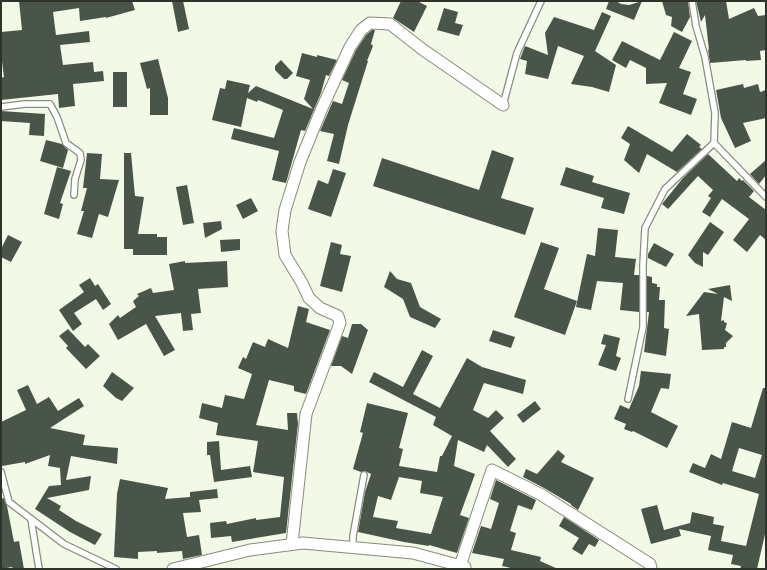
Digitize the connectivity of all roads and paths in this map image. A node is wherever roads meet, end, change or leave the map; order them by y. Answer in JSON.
{"nodes":[{"id":1,"x":541,"y":1,"type":"edge"},
{"id":2,"x":692,"y":1,"type":"edge"},
{"id":3,"x":502,"y":105,"type":"joint"},
{"id":4,"x":1,"y":107,"type":"edge"},
{"id":5,"x":714,"y":144,"type":"junction"},
{"id":6,"x":74,"y":195,"type":"dead end"},
{"id":7,"x":766,"y":197,"type":"edge"},
{"id":8,"x":628,"y":399,"type":"dead end"},
{"id":9,"x":1,"y":472,"type":"edge"},
{"id":10,"x":364,"y":474,"type":"dead end"},
{"id":11,"x":31,"y":519,"type":"junction"},
{"id":12,"x":292,"y":544,"type":"junction"},
{"id":13,"x":353,"y":547,"type":"junction"},
{"id":14,"x":463,"y":567,"type":"edge"},
{"id":15,"x":39,"y":569,"type":"edge"},
{"id":16,"x":116,"y":569,"type":"edge"},
{"id":17,"x":173,"y":569,"type":"edge"},
{"id":18,"x":651,"y":569,"type":"edge"}],
"edges":[{"from":1,"to":3,"type":"lane"},
{"from":2,"to":5,"type":"lane"},
{"from":3,"to":12,"type":"street"},
{"from":4,"to":6,"type":"lane"},
{"from":5,"to":7,"type":"lane"},
{"from":5,"to":8,"type":"lane"},
{"from":9,"to":11,"type":"lane"},
{"from":10,"to":13,"type":"lane"},
{"from":11,"to":15,"type":"lane"},
{"from":11,"to":16,"type":"lane"},
{"from":12,"to":13,"type":"street"},
{"from":12,"to":17,"type":"street"},
{"from":13,"to":14,"type":"street"},
{"from":14,"to":18,"type":"street"}]}
